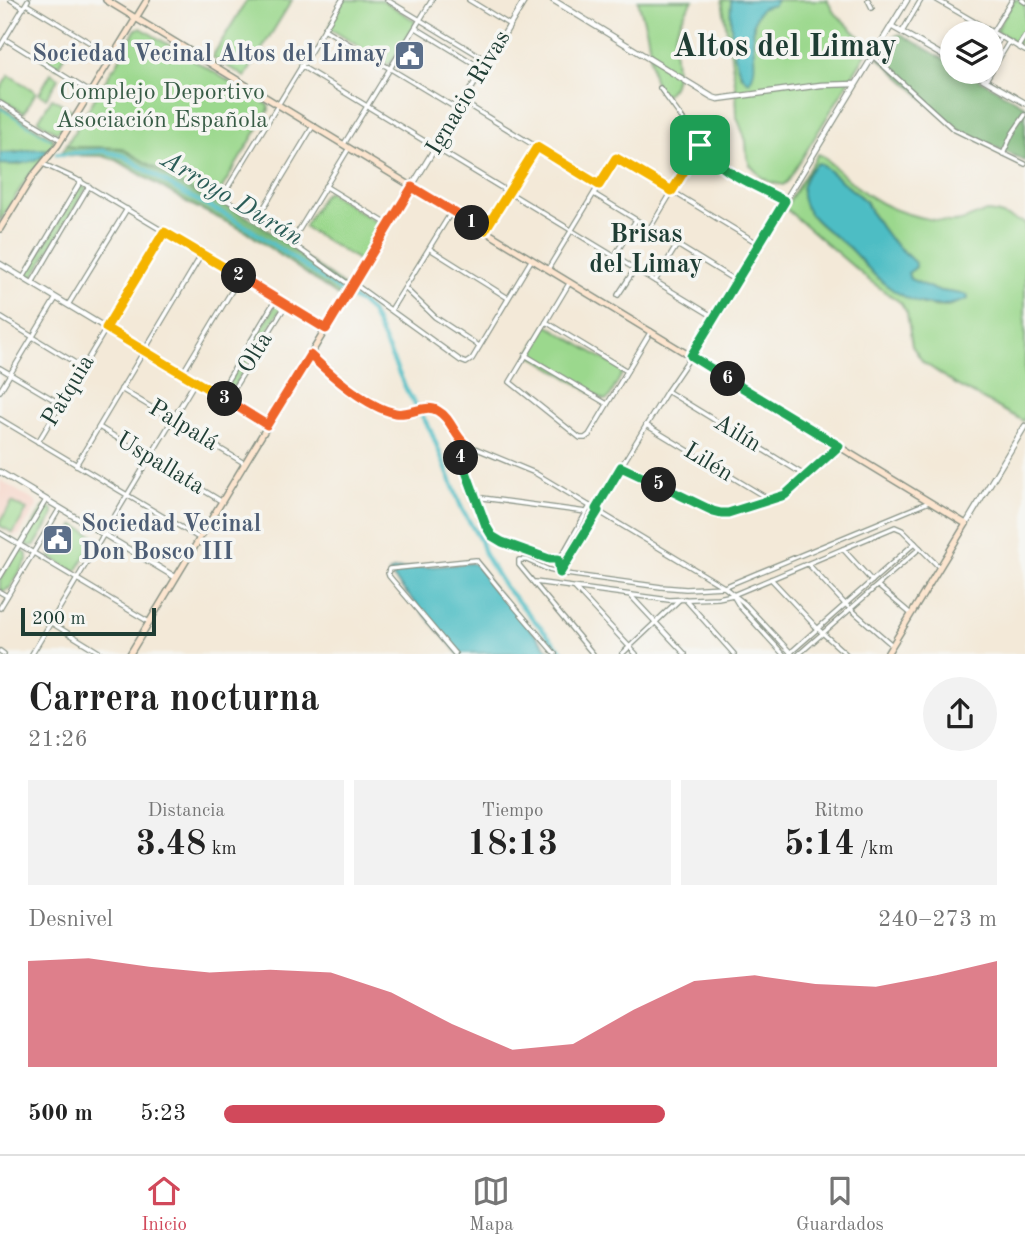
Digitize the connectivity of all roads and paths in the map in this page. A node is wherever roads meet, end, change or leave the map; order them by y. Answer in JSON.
{"nodes":[{"id":1,"x":11,"y":0,"type":"edge"},
{"id":2,"x":106,"y":0,"type":"edge"},
{"id":3,"x":147,"y":0,"type":"edge"},
{"id":4,"x":342,"y":0,"type":"edge"},
{"id":5,"x":387,"y":0,"type":"edge"},
{"id":6,"x":432,"y":0,"type":"edge"},
{"id":7,"x":469,"y":0,"type":"edge"},
{"id":8,"x":525,"y":0,"type":"edge"},
{"id":9,"x":553,"y":0,"type":"edge"},
{"id":10,"x":868,"y":0,"type":"edge"},
{"id":11,"x":907,"y":0,"type":"edge"},
{"id":12,"x":921,"y":0,"type":"edge"},
{"id":13,"x":937,"y":0,"type":"edge"},
{"id":14,"x":1012,"y":0,"type":"edge"},
{"id":15,"x":26,"y":4,"type":"edge"},
{"id":16,"x":872,"y":8,"type":"dead end"},
{"id":17,"x":136,"y":18,"type":"junction"},
{"id":18,"x":420,"y":20,"type":"junction"},
{"id":19,"x":974,"y":21,"type":"edge"},
{"id":20,"x":1000,"y":21,"type":"edge"},
{"id":21,"x":510,"y":25,"type":"junction"},
{"id":22,"x":891,"y":26,"type":"junction"},
{"id":23,"x":416,"y":28,"type":"junction"},
{"id":24,"x":324,"y":29,"type":"junction"},
{"id":25,"x":902,"y":32,"type":"junction"},
{"id":26,"x":1025,"y":36,"type":"edge"},
{"id":27,"x":1003,"y":38,"type":"edge"},
{"id":28,"x":5,"y":39,"type":"junction"},
{"id":29,"x":1009,"y":42,"type":"junction"},
{"id":30,"x":0,"y":47,"type":"edge"},
{"id":31,"x":1018,"y":47,"type":"junction"},
{"id":32,"x":1025,"y":51,"type":"edge"},
{"id":33,"x":1003,"y":52,"type":"edge"},
{"id":34,"x":940,"y":54,"type":"edge"},
{"id":35,"x":112,"y":56,"type":"junction"},
{"id":36,"x":873,"y":56,"type":"junction"},
{"id":37,"x":488,"y":61,"type":"junction"},
{"id":38,"x":302,"y":65,"type":"junction"},
{"id":39,"x":391,"y":69,"type":"junction"},
{"id":40,"x":483,"y":69,"type":"junction"},
{"id":41,"x":856,"y":83,"type":"junction"},
{"id":42,"x":993,"y":84,"type":"edge"},
{"id":43,"x":660,"y":88,"type":"dead end"},
{"id":44,"x":90,"y":92,"type":"junction"},
{"id":45,"x":463,"y":102,"type":"junction"},
{"id":46,"x":0,"y":103,"type":"edge"},
{"id":47,"x":1025,"y":103,"type":"edge"},
{"id":48,"x":278,"y":104,"type":"junction"},
{"id":49,"x":368,"y":106,"type":"junction"},
{"id":50,"x":458,"y":110,"type":"junction"},
{"id":51,"x":1025,"y":115,"type":"edge"},
{"id":52,"x":313,"y":126,"type":"junction"},
{"id":53,"x":61,"y":140,"type":"junction"},
{"id":54,"x":700,"y":145,"type":"junction"},
{"id":55,"x":346,"y":146,"type":"junction"},
{"id":56,"x":436,"y":147,"type":"junction"},
{"id":57,"x":537,"y":147,"type":"junction"},
{"id":58,"x":1003,"y":154,"type":"junction"},
{"id":59,"x":43,"y":164,"type":"junction"},
{"id":60,"x":1025,"y":164,"type":"edge"},
{"id":61,"x":81,"y":181,"type":"junction"},
{"id":62,"x":599,"y":185,"type":"junction"},
{"id":63,"x":89,"y":186,"type":"junction"},
{"id":64,"x":325,"y":186,"type":"junction"},
{"id":65,"x":412,"y":187,"type":"junction"},
{"id":66,"x":672,"y":191,"type":"junction"},
{"id":67,"x":509,"y":192,"type":"junction"},
{"id":68,"x":594,"y":194,"type":"junction"},
{"id":69,"x":785,"y":201,"type":"junction"},
{"id":70,"x":127,"y":209,"type":"junction"},
{"id":71,"x":452,"y":211,"type":"junction"},
{"id":72,"x":257,"y":219,"type":"junction"},
{"id":73,"x":636,"y":220,"type":"junction"},
{"id":74,"x":389,"y":225,"type":"junction"},
{"id":75,"x":1,"y":227,"type":"edge"},
{"id":76,"x":650,"y":228,"type":"junction"},
{"id":77,"x":485,"y":230,"type":"junction"},
{"id":78,"x":571,"y":231,"type":"junction"},
{"id":79,"x":164,"y":232,"type":"junction"},
{"id":80,"x":291,"y":243,"type":"junction"},
{"id":81,"x":759,"y":244,"type":"junction"},
{"id":82,"x":677,"y":245,"type":"junction"},
{"id":83,"x":429,"y":249,"type":"junction"},
{"id":84,"x":202,"y":254,"type":"junction"},
{"id":85,"x":614,"y":257,"type":"junction"},
{"id":86,"x":532,"y":259,"type":"junction"},
{"id":87,"x":0,"y":264,"type":"edge"},
{"id":88,"x":548,"y":269,"type":"junction"},
{"id":89,"x":635,"y":269,"type":"junction"},
{"id":90,"x":240,"y":277,"type":"junction"},
{"id":91,"x":23,"y":278,"type":"junction"},
{"id":92,"x":655,"y":281,"type":"junction"},
{"id":93,"x":736,"y":281,"type":"junction"},
{"id":94,"x":570,"y":282,"type":"junction"},
{"id":95,"x":32,"y":283,"type":"junction"},
{"id":96,"x":352,"y":284,"type":"junction"},
{"id":97,"x":405,"y":288,"type":"junction"},
{"id":98,"x":618,"y":295,"type":"dead end"},
{"id":99,"x":56,"y":298,"type":"junction"},
{"id":100,"x":508,"y":298,"type":"junction"},
{"id":101,"x":276,"y":299,"type":"junction"},
{"id":102,"x":68,"y":305,"type":"junction"},
{"id":103,"x":286,"y":305,"type":"junction"},
{"id":104,"x":391,"y":310,"type":"junction"},
{"id":105,"x":0,"y":317,"type":"edge"},
{"id":106,"x":714,"y":317,"type":"junction"},
{"id":107,"x":546,"y":321,"type":"junction"},
{"id":108,"x":106,"y":328,"type":"junction"},
{"id":109,"x":326,"y":329,"type":"junction"},
{"id":110,"x":651,"y":331,"type":"junction"},
{"id":111,"x":32,"y":337,"type":"junction"},
{"id":112,"x":479,"y":346,"type":"junction"},
{"id":113,"x":144,"y":351,"type":"junction"},
{"id":114,"x":310,"y":355,"type":"junction"},
{"id":115,"x":525,"y":355,"type":"junction"},
{"id":116,"x":691,"y":356,"type":"junction"},
{"id":117,"x":83,"y":367,"type":"junction"},
{"id":118,"x":0,"y":368,"type":"edge"},
{"id":119,"x":627,"y":371,"type":"junction"},
{"id":120,"x":10,"y":374,"type":"junction"},
{"id":121,"x":182,"y":374,"type":"junction"},
{"id":122,"x":195,"y":382,"type":"junction"},
{"id":123,"x":121,"y":389,"type":"junction"},
{"id":124,"x":0,"y":391,"type":"edge"},
{"id":125,"x":667,"y":391,"type":"junction"},
{"id":126,"x":218,"y":396,"type":"junction"},
{"id":127,"x":226,"y":401,"type":"junction"},
{"id":128,"x":61,"y":404,"type":"junction"},
{"id":129,"x":607,"y":404,"type":"junction"},
{"id":130,"x":0,"y":419,"type":"edge"},
{"id":131,"x":172,"y":420,"type":"junction"},
{"id":132,"x":267,"y":425,"type":"junction"},
{"id":133,"x":646,"y":425,"type":"junction"},
{"id":134,"x":1025,"y":426,"type":"edge"},
{"id":135,"x":99,"y":427,"type":"junction"},
{"id":136,"x":38,"y":442,"type":"junction"},
{"id":137,"x":465,"y":444,"type":"junction"},
{"id":138,"x":839,"y":446,"type":"junction"},
{"id":139,"x":149,"y":457,"type":"junction"},
{"id":140,"x":244,"y":463,"type":"junction"},
{"id":141,"x":76,"y":465,"type":"junction"},
{"id":142,"x":621,"y":467,"type":"junction"},
{"id":143,"x":0,"y":472,"type":"edge"},
{"id":144,"x":806,"y":477,"type":"junction"},
{"id":145,"x":126,"y":495,"type":"junction"},
{"id":146,"x":475,"y":497,"type":"junction"},
{"id":147,"x":46,"y":500,"type":"junction"},
{"id":148,"x":769,"y":500,"type":"junction"},
{"id":149,"x":221,"y":501,"type":"junction"},
{"id":150,"x":929,"y":502,"type":"junction"},
{"id":151,"x":590,"y":506,"type":"junction"},
{"id":152,"x":60,"y":508,"type":"junction"},
{"id":153,"x":597,"y":510,"type":"junction"},
{"id":154,"x":586,"y":512,"type":"junction"},
{"id":155,"x":966,"y":524,"type":"junction"},
{"id":156,"x":0,"y":533,"type":"edge"},
{"id":157,"x":103,"y":534,"type":"junction"},
{"id":158,"x":199,"y":538,"type":"junction"},
{"id":159,"x":915,"y":543,"type":"junction"},
{"id":160,"x":19,"y":545,"type":"junction"},
{"id":161,"x":920,"y":548,"type":"junction"},
{"id":162,"x":843,"y":549,"type":"junction"},
{"id":163,"x":33,"y":553,"type":"junction"},
{"id":164,"x":558,"y":559,"type":"junction"},
{"id":165,"x":807,"y":564,"type":"junction"},
{"id":166,"x":939,"y":567,"type":"junction"},
{"id":167,"x":560,"y":573,"type":"junction"},
{"id":168,"x":0,"y":577,"type":"edge"},
{"id":169,"x":175,"y":577,"type":"junction"},
{"id":170,"x":76,"y":579,"type":"junction"},
{"id":171,"x":771,"y":579,"type":"junction"},
{"id":172,"x":533,"y":581,"type":"junction"},
{"id":173,"x":872,"y":581,"type":"junction"},
{"id":174,"x":877,"y":586,"type":"junction"},
{"id":175,"x":574,"y":587,"type":"junction"},
{"id":176,"x":724,"y":587,"type":"junction"},
{"id":177,"x":0,"y":592,"type":"edge"},
{"id":178,"x":629,"y":594,"type":"junction"},
{"id":179,"x":733,"y":595,"type":"junction"},
{"id":180,"x":7,"y":596,"type":"junction"},
{"id":181,"x":682,"y":599,"type":"junction"},
{"id":182,"x":845,"y":604,"type":"junction"},
{"id":183,"x":0,"y":608,"type":"edge"},
{"id":184,"x":850,"y":609,"type":"junction"},
{"id":185,"x":911,"y":614,"type":"junction"},
{"id":186,"x":51,"y":622,"type":"junction"},
{"id":187,"x":149,"y":622,"type":"junction"},
{"id":188,"x":656,"y":622,"type":"junction"},
{"id":189,"x":818,"y":629,"type":"junction"},
{"id":190,"x":822,"y":633,"type":"junction"},
{"id":191,"x":892,"y":645,"type":"junction"},
{"id":192,"x":629,"y":647,"type":"junction"},
{"id":193,"x":32,"y":653,"type":"edge"},
{"id":194,"x":102,"y":653,"type":"edge"},
{"id":195,"x":130,"y":653,"type":"edge"},
{"id":196,"x":455,"y":653,"type":"edge"},
{"id":197,"x":555,"y":653,"type":"edge"},
{"id":198,"x":593,"y":653,"type":"edge"},
{"id":199,"x":622,"y":653,"type":"edge"},
{"id":200,"x":636,"y":653,"type":"edge"},
{"id":201,"x":685,"y":653,"type":"edge"},
{"id":202,"x":734,"y":653,"type":"edge"},
{"id":203,"x":783,"y":653,"type":"edge"},
{"id":204,"x":791,"y":653,"type":"edge"},
{"id":205,"x":799,"y":653,"type":"edge"},
{"id":206,"x":846,"y":653,"type":"edge"},
{"id":207,"x":887,"y":653,"type":"edge"}],
"edges":[{"from":1,"to":15,"type":"street"},
{"from":2,"to":17,"type":"main road"},
{"from":3,"to":17,"type":"main road"},
{"from":4,"to":24,"type":"street"},
{"from":5,"to":18,"type":"street"},
{"from":6,"to":18,"type":"street"},
{"from":7,"to":21,"type":"street"},
{"from":8,"to":21,"type":"street","name":"Ignacio Rivas"},
{"from":9,"to":41,"type":"street"},
{"from":10,"to":16,"type":"street"},
{"from":11,"to":22,"type":"street"},
{"from":12,"to":25,"type":"street"},
{"from":13,"to":19,"type":"street"},
{"from":14,"to":20,"type":"street"},
{"from":15,"to":28,"type":"street"},
{"from":15,"to":35,"type":"street"},
{"from":17,"to":35,"type":"main road"},
{"from":17,"to":48,"type":"main road"},
{"from":18,"to":23,"type":"street"},
{"from":18,"to":37,"type":"street"},
{"from":21,"to":37,"type":"street","name":"Ignacio Rivas"},
{"from":22,"to":25,"type":"street"},
{"from":22,"to":36,"type":"street"},
{"from":23,"to":39,"type":"street"},
{"from":23,"to":40,"type":"street"},
{"from":24,"to":38,"type":"street"},
{"from":24,"to":39,"type":"street"},
{"from":25,"to":34,"type":"street"},
{"from":26,"to":31,"type":"street"},
{"from":27,"to":29,"type":"street"},
{"from":28,"to":30,"type":"street"},
{"from":28,"to":44,"type":"street"},
{"from":29,"to":31,"type":"street"},
{"from":29,"to":33,"type":"street"},
{"from":31,"to":32,"type":"street"},
{"from":35,"to":44,"type":"main road"},
{"from":36,"to":41,"type":"street"},
{"from":36,"to":58,"type":"street"},
{"from":37,"to":40,"type":"street","name":"Ignacio Rivas"},
{"from":38,"to":48,"type":"street"},
{"from":38,"to":49,"type":"street"},
{"from":39,"to":49,"type":"street"},
{"from":39,"to":50,"type":"street"},
{"from":40,"to":45,"type":"street","name":"Ignacio Rivas"},
{"from":41,"to":69,"type":"street"},
{"from":42,"to":47,"type":"street"},
{"from":43,"to":54,"type":"street"},
{"from":44,"to":53,"type":"main road"},
{"from":45,"to":50,"type":"street","name":"Ignacio Rivas"},
{"from":45,"to":57,"type":"street"},
{"from":46,"to":53,"type":"street"},
{"from":48,"to":52,"type":"main road"},
{"from":48,"to":72,"type":"street"},
{"from":49,"to":55,"type":"street"},
{"from":49,"to":56,"type":"street"},
{"from":50,"to":56,"type":"street","name":"Ignacio Rivas"},
{"from":51,"to":58,"type":"street"},
{"from":52,"to":55,"type":"main road"},
{"from":52,"to":72,"type":"street"},
{"from":53,"to":59,"type":"main road"},
{"from":54,"to":66,"type":"street"},
{"from":54,"to":69,"type":"street"},
{"from":55,"to":64,"type":"street"},
{"from":55,"to":65,"type":"main road"},
{"from":56,"to":65,"type":"street","name":"Ignacio Rivas"},
{"from":56,"to":67,"type":"street"},
{"from":57,"to":62,"type":"street"},
{"from":57,"to":67,"type":"street"},
{"from":58,"to":60,"type":"street"},
{"from":59,"to":61,"type":"street"},
{"from":59,"to":75,"type":"main road"},
{"from":61,"to":63,"type":"street"},
{"from":61,"to":91,"type":"street"},
{"from":62,"to":66,"type":"street"},
{"from":62,"to":68,"type":"street"},
{"from":63,"to":70,"type":"street"},
{"from":63,"to":95,"type":"street"},
{"from":64,"to":74,"type":"street"},
{"from":64,"to":80,"type":"street"},
{"from":65,"to":71,"type":"main road"},
{"from":65,"to":74,"type":"main road","name":"Ignacio Rivas"},
{"from":66,"to":76,"type":"street"},
{"from":66,"to":81,"type":"street"},
{"from":67,"to":77,"type":"street"},
{"from":67,"to":78,"type":"street"},
{"from":68,"to":73,"type":"street"},
{"from":68,"to":78,"type":"street"},
{"from":69,"to":81,"type":"street"},
{"from":70,"to":79,"type":"street"},
{"from":70,"to":102,"type":"street"},
{"from":71,"to":77,"type":"main road"},
{"from":71,"to":83,"type":"street"},
{"from":72,"to":80,"type":"street"},
{"from":73,"to":76,"type":"street"},
{"from":73,"to":85,"type":"street"},
{"from":74,"to":96,"type":"main road","name":"Ignacio Rivas"},
{"from":76,"to":82,"type":"street"},
{"from":77,"to":86,"type":"main road"},
{"from":78,"to":85,"type":"street"},
{"from":78,"to":88,"type":"street"},
{"from":79,"to":84,"type":"street"},
{"from":79,"to":108,"type":"street","name":"Patquia"},
{"from":80,"to":96,"type":"street"},
{"from":81,"to":93,"type":"street"},
{"from":82,"to":92,"type":"street"},
{"from":82,"to":93,"type":"street"},
{"from":83,"to":97,"type":"street"},
{"from":83,"to":100,"type":"street"},
{"from":84,"to":90,"type":"street"},
{"from":84,"to":113,"type":"street"},
{"from":85,"to":89,"type":"street"},
{"from":86,"to":88,"type":"main road"},
{"from":86,"to":100,"type":"street"},
{"from":87,"to":91,"type":"street"},
{"from":88,"to":94,"type":"main road"},
{"from":89,"to":92,"type":"street"},
{"from":89,"to":98,"type":"street"},
{"from":90,"to":101,"type":"street"},
{"from":90,"to":121,"type":"street"},
{"from":91,"to":95,"type":"street"},
{"from":92,"to":106,"type":"street"},
{"from":93,"to":106,"type":"street"},
{"from":94,"to":107,"type":"street"},
{"from":94,"to":110,"type":"main road"},
{"from":95,"to":99,"type":"street"},
{"from":96,"to":104,"type":"street"},
{"from":96,"to":109,"type":"main road","name":"Ignacio Rivas"},
{"from":97,"to":104,"type":"street"},
{"from":97,"to":112,"type":"street"},
{"from":99,"to":102,"type":"street"},
{"from":99,"to":111,"type":"street"},
{"from":100,"to":112,"type":"street"},
{"from":101,"to":103,"type":"street"},
{"from":101,"to":126,"type":"street","name":"Olta"},
{"from":102,"to":108,"type":"street"},
{"from":103,"to":109,"type":"street"},
{"from":103,"to":127,"type":"street","name":"Olta"},
{"from":104,"to":112,"type":"street"},
{"from":105,"to":111,"type":"street"},
{"from":106,"to":116,"type":"street"},
{"from":107,"to":115,"type":"street"},
{"from":107,"to":119,"type":"street"},
{"from":108,"to":113,"type":"street"},
{"from":108,"to":117,"type":"street","name":"Patquia"},
{"from":109,"to":114,"type":"main road","name":"Ignacio Rivas"},
{"from":110,"to":116,"type":"main road"},
{"from":110,"to":119,"type":"street"},
{"from":111,"to":117,"type":"street"},
{"from":111,"to":120,"type":"street"},
{"from":113,"to":121,"type":"street"},
{"from":113,"to":123,"type":"street"},
{"from":114,"to":132,"type":"main road","name":"Ignacio Rivas"},
{"from":114,"to":137,"type":"street"},
{"from":115,"to":129,"type":"street"},
{"from":115,"to":129,"type":"street"},
{"from":116,"to":125,"type":"street"},
{"from":116,"to":138,"type":"main road"},
{"from":117,"to":128,"type":"street","name":"Patquia"},
{"from":118,"to":120,"type":"street"},
{"from":119,"to":129,"type":"street"},
{"from":120,"to":124,"type":"street"},
{"from":120,"to":128,"type":"street"},
{"from":121,"to":122,"type":"street"},
{"from":122,"to":126,"type":"street"},
{"from":122,"to":131,"type":"street"},
{"from":123,"to":131,"type":"street","name":"Palpalá"},
{"from":123,"to":135,"type":"street"},
{"from":125,"to":133,"type":"street"},
{"from":125,"to":144,"type":"street","name":"Ailín"},
{"from":126,"to":127,"type":"street"},
{"from":127,"to":132,"type":"street"},
{"from":128,"to":136,"type":"street","name":"Patquia"},
{"from":130,"to":136,"type":"street"},
{"from":131,"to":139,"type":"street"},
{"from":131,"to":140,"type":"street","name":"Palpalá"},
{"from":132,"to":140,"type":"main road","name":"Ignacio Rivas"},
{"from":133,"to":142,"type":"street"},
{"from":133,"to":148,"type":"street","name":"Lilén"},
{"from":134,"to":155,"type":"street"},
{"from":135,"to":139,"type":"street","name":"Uspallata"},
{"from":135,"to":141,"type":"street"},
{"from":136,"to":141,"type":"street"},
{"from":137,"to":146,"type":"street"},
{"from":137,"to":151,"type":"street"},
{"from":138,"to":144,"type":"street"},
{"from":138,"to":150,"type":"main road"},
{"from":139,"to":145,"type":"street"},
{"from":139,"to":149,"type":"street","name":"Uspallata"},
{"from":140,"to":149,"type":"main road","name":"Ignacio Rivas"},
{"from":141,"to":145,"type":"street"},
{"from":142,"to":148,"type":"street"},
{"from":142,"to":153,"type":"street"},
{"from":143,"to":147,"type":"street"},
{"from":144,"to":148,"type":"street"},
{"from":145,"to":157,"type":"street"},
{"from":145,"to":158,"type":"street"},
{"from":146,"to":154,"type":"street"},
{"from":146,"to":164,"type":"street"},
{"from":147,"to":152,"type":"street"},
{"from":147,"to":160,"type":"street"},
{"from":149,"to":158,"type":"main road","name":"Ignacio Rivas"},
{"from":150,"to":155,"type":"main road"},
{"from":150,"to":176,"type":"street"},
{"from":151,"to":153,"type":"street"},
{"from":151,"to":154,"type":"street"},
{"from":152,"to":157,"type":"street"},
{"from":152,"to":163,"type":"street"},
{"from":153,"to":167,"type":"street"},
{"from":153,"to":176,"type":"street"},
{"from":154,"to":164,"type":"street"},
{"from":155,"to":166,"type":"main road"},
{"from":156,"to":160,"type":"street"},
{"from":157,"to":169,"type":"street"},
{"from":157,"to":170,"type":"street"},
{"from":158,"to":169,"type":"main road","name":"Ignacio Rivas"},
{"from":159,"to":161,"type":"street"},
{"from":159,"to":162,"type":"street"},
{"from":159,"to":173,"type":"street"},
{"from":160,"to":163,"type":"street"},
{"from":160,"to":168,"type":"street"},
{"from":161,"to":166,"type":"street"},
{"from":161,"to":174,"type":"street"},
{"from":162,"to":165,"type":"street"},
{"from":162,"to":173,"type":"street"},
{"from":163,"to":170,"type":"street"},
{"from":163,"to":180,"type":"street"},
{"from":164,"to":167,"type":"street"},
{"from":165,"to":171,"type":"street"},
{"from":165,"to":182,"type":"street"},
{"from":166,"to":185,"type":"main road"},
{"from":167,"to":172,"type":"street"},
{"from":167,"to":176,"type":"street"},
{"from":169,"to":187,"type":"main road","name":"Ignacio Rivas"},
{"from":170,"to":186,"type":"street"},
{"from":170,"to":187,"type":"street"},
{"from":171,"to":179,"type":"street"},
{"from":171,"to":189,"type":"street"},
{"from":172,"to":175,"type":"street"},
{"from":172,"to":198,"type":"street"},
{"from":173,"to":174,"type":"street"},
{"from":173,"to":182,"type":"street"},
{"from":174,"to":184,"type":"street"},
{"from":174,"to":185,"type":"street"},
{"from":175,"to":178,"type":"street"},
{"from":175,"to":192,"type":"street"},
{"from":176,"to":179,"type":"street"},
{"from":177,"to":180,"type":"street"},
{"from":178,"to":181,"type":"street"},
{"from":178,"to":188,"type":"street"},
{"from":179,"to":181,"type":"street"},
{"from":179,"to":203,"type":"street"},
{"from":179,"to":204,"type":"street"},
{"from":180,"to":183,"type":"street"},
{"from":181,"to":188,"type":"street"},
{"from":181,"to":202,"type":"street"},
{"from":182,"to":184,"type":"street"},
{"from":182,"to":189,"type":"street"},
{"from":184,"to":190,"type":"street"},
{"from":184,"to":191,"type":"street"},
{"from":185,"to":191,"type":"main road"},
{"from":186,"to":193,"type":"street"},
{"from":186,"to":194,"type":"street"},
{"from":187,"to":195,"type":"main road","name":"Ignacio Rivas"},
{"from":188,"to":192,"type":"street"},
{"from":188,"to":201,"type":"street"},
{"from":189,"to":190,"type":"street"},
{"from":189,"to":204,"type":"street"},
{"from":190,"to":205,"type":"street"},
{"from":190,"to":206,"type":"street"},
{"from":191,"to":207,"type":"main road"},
{"from":192,"to":199,"type":"street"},
{"from":192,"to":200,"type":"street"},
{"from":196,"to":197,"type":"street"}]}
